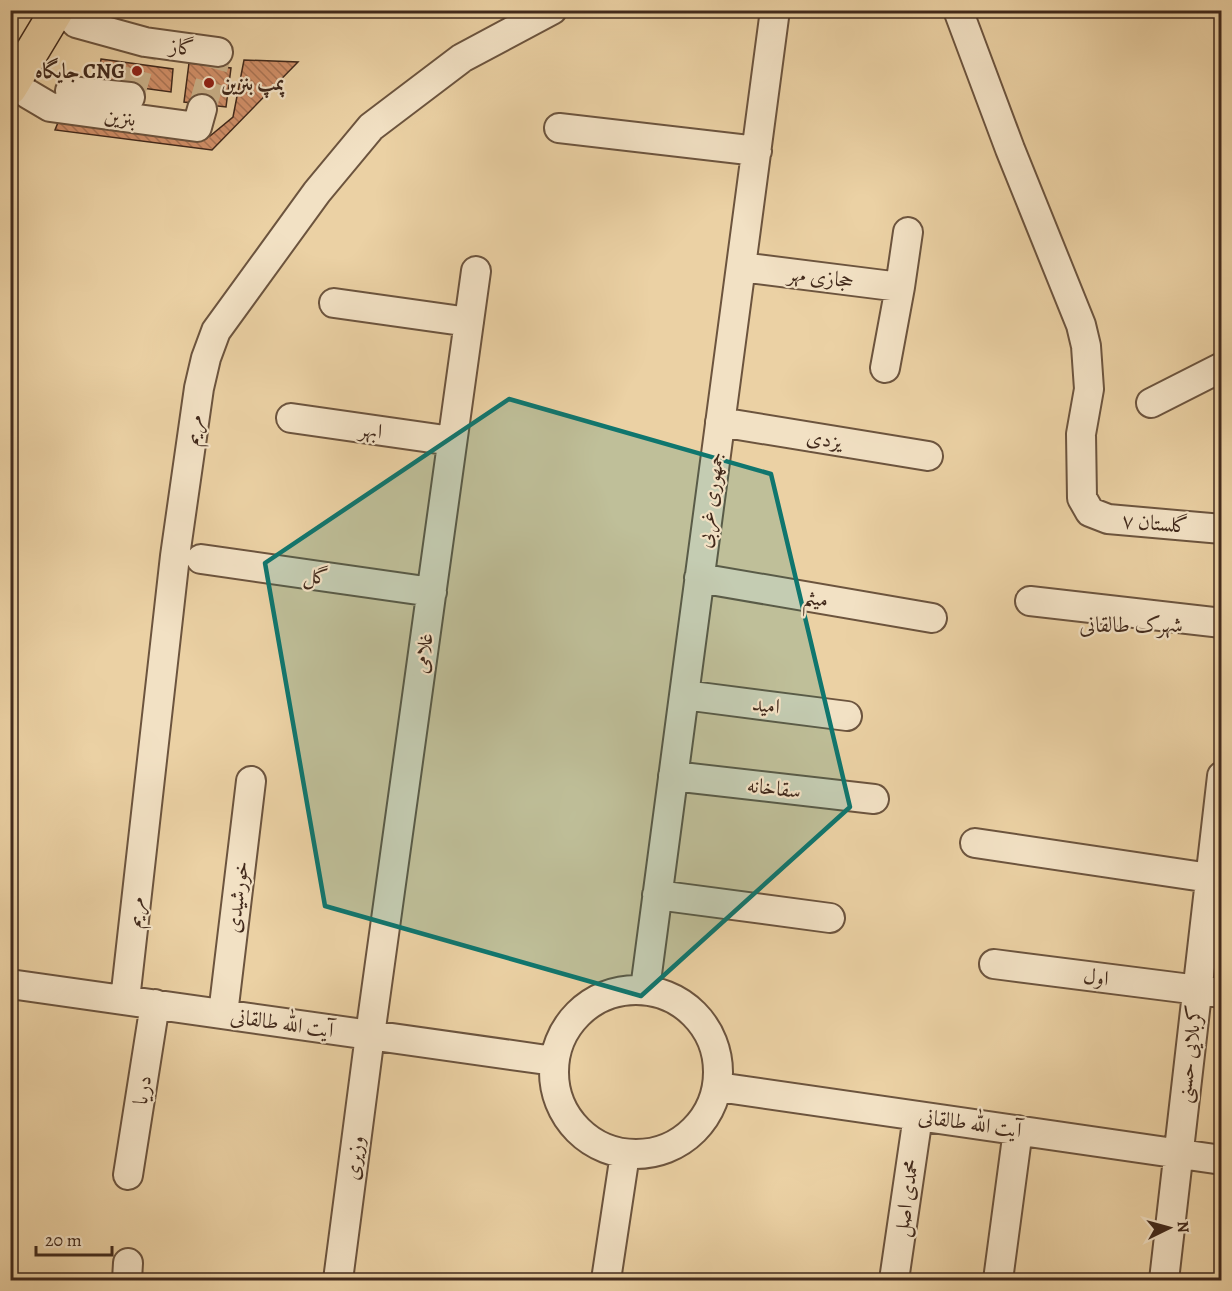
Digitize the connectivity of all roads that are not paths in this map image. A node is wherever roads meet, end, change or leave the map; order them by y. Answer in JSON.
{"nodes":[{"id":1,"x":57,"y":10,"type":"edge"},
{"id":2,"x":65,"y":10,"type":"edge"},
{"id":3,"x":552,"y":10,"type":"edge"},
{"id":4,"x":776,"y":10,"type":"edge"},
{"id":5,"x":958,"y":10,"type":"edge"},
{"id":6,"x":218,"y":52,"type":"dead end"},
{"id":7,"x":16,"y":95,"type":"edge"},
{"id":8,"x":130,"y":97,"type":"dead end"},
{"id":9,"x":202,"y":109,"type":"tunnel mouth"},
{"id":10,"x":559,"y":128,"type":"dead end"},
{"id":11,"x":757,"y":151,"type":"junction"},
{"id":12,"x":908,"y":232,"type":"dead end"},
{"id":13,"x":741,"y":267,"type":"junction"},
{"id":14,"x":476,"y":271,"type":"dead end"},
{"id":15,"x":900,"y":287,"type":"junction"},
{"id":16,"x":334,"y":303,"type":"dead end"},
{"id":17,"x":469,"y":322,"type":"junction"},
{"id":18,"x":1221,"y":367,"type":"edge"},
{"id":19,"x":885,"y":368,"type":"dead end"},
{"id":20,"x":1151,"y":404,"type":"dead end"},
{"id":21,"x":291,"y":418,"type":"dead end"},
{"id":22,"x":720,"y":422,"type":"junction"},
{"id":23,"x":452,"y":441,"type":"junction"},
{"id":24,"x":928,"y":456,"type":"dead end"},
{"id":25,"x":1221,"y":529,"type":"edge"},
{"id":26,"x":201,"y":559,"type":"dead end"},
{"id":27,"x":699,"y":578,"type":"junction"},
{"id":28,"x":432,"y":592,"type":"junction"},
{"id":29,"x":1030,"y":601,"type":"dead end"},
{"id":30,"x":933,"y":618,"type":"dead end"},
{"id":31,"x":1221,"y":623,"type":"edge"},
{"id":32,"x":684,"y":695,"type":"junction"},
{"id":33,"x":847,"y":716,"type":"dead end"},
{"id":34,"x":673,"y":776,"type":"junction"},
{"id":35,"x":1221,"y":776,"type":"edge"},
{"id":36,"x":251,"y":781,"type":"dead end"},
{"id":37,"x":874,"y":799,"type":"dead end"},
{"id":38,"x":975,"y":843,"type":"dead end"},
{"id":39,"x":1210,"y":878,"type":"junction"},
{"id":40,"x":657,"y":895,"type":"junction"},
{"id":41,"x":830,"y":918,"type":"dead end"},
{"id":42,"x":994,"y":964,"type":"dead end"},
{"id":43,"x":10,"y":984,"type":"edge"},
{"id":44,"x":645,"y":989,"type":"junction"},
{"id":45,"x":1209,"y":992,"type":"edge"},
{"id":46,"x":125,"y":1000,"type":"junction"},
{"id":47,"x":155,"y":1004,"type":"junction"},
{"id":48,"x":223,"y":1014,"type":"junction"},
{"id":49,"x":370,"y":1035,"type":"junction"},
{"id":50,"x":554,"y":1061,"type":"junction"},
{"id":51,"x":718,"y":1087,"type":"junction"},
{"id":52,"x":918,"y":1116,"type":"junction"},
{"id":53,"x":1018,"y":1130,"type":"junction"},
{"id":54,"x":625,"y":1154,"type":"junction"},
{"id":55,"x":1178,"y":1154,"type":"junction"},
{"id":56,"x":1221,"y":1160,"type":"edge"},
{"id":57,"x":128,"y":1175,"type":"dead end"},
{"id":58,"x":338,"y":1281,"type":"edge"},
{"id":59,"x":606,"y":1281,"type":"edge"},
{"id":60,"x":894,"y":1281,"type":"edge"},
{"id":61,"x":998,"y":1281,"type":"edge"},
{"id":62,"x":1164,"y":1281,"type":"edge"}],
"edges":[{"from":1,"to":7,"type":"main road"},
{"from":2,"to":6,"type":"street","name":"گاز"},
{"from":3,"to":46,"type":"street","name":"مریم"},
{"from":4,"to":11,"type":"street","name":"جمهوری غربی"},
{"from":5,"to":25,"type":"street","name":"گلستان ۷"},
{"from":7,"to":8,"type":"street"},
{"from":7,"to":9,"type":"street","name":"بنزین"},
{"from":10,"to":11,"type":"street"},
{"from":11,"to":13,"type":"street","name":"جمهوری غربی"},
{"from":12,"to":15,"type":"street"},
{"from":13,"to":15,"type":"street","name":"حجازی مهر"},
{"from":13,"to":22,"type":"street","name":"جمهوری غربی"},
{"from":14,"to":17,"type":"street","name":"غلامی"},
{"from":15,"to":19,"type":"street"},
{"from":16,"to":17,"type":"street"},
{"from":17,"to":23,"type":"street","name":"غلامی"},
{"from":18,"to":20,"type":"street"},
{"from":21,"to":23,"type":"street","name":"ابهر"},
{"from":22,"to":24,"type":"street","name":"یزدی"},
{"from":22,"to":27,"type":"street","name":"جمهوری غربی"},
{"from":23,"to":28,"type":"street","name":"غلامی"},
{"from":26,"to":28,"type":"street","name":"گل"},
{"from":27,"to":30,"type":"street","name":"میثم"},
{"from":27,"to":32,"type":"street","name":"جمهوری غربی"},
{"from":28,"to":49,"type":"street","name":"غلامی"},
{"from":29,"to":31,"type":"street"},
{"from":32,"to":33,"type":"street","name":"امید"},
{"from":32,"to":34,"type":"street","name":"جمهوری غربی"},
{"from":34,"to":37,"type":"street","name":"سقاخانه"},
{"from":34,"to":40,"type":"street","name":"جمهوری غربی"},
{"from":35,"to":39,"type":"street","name":"کربلایی حسنی"},
{"from":36,"to":48,"type":"street","name":"خورشیدی"},
{"from":38,"to":39,"type":"street"},
{"from":39,"to":45,"type":"street","name":"کربلایی حسنی"},
{"from":40,"to":41,"type":"street"},
{"from":40,"to":44,"type":"street","name":"جمهوری غربی"},
{"from":42,"to":45,"type":"street","name":"اول"},
{"from":43,"to":46,"type":"street","name":"آیت الله طالقانی"},
{"from":44,"to":50,"type":"street"},
{"from":44,"to":51,"type":"street"},
{"from":45,"to":55,"type":"street","name":"کربلایی حسنی"},
{"from":46,"to":47,"type":"street","name":"آیت الله طالقانی"},
{"from":47,"to":48,"type":"street","name":"آیت الله طالقانی"},
{"from":47,"to":57,"type":"street","name":"دریا"},
{"from":48,"to":49,"type":"street","name":"آیت الله طالقانی"},
{"from":49,"to":50,"type":"street","name":"آیت الله طالقانی"},
{"from":49,"to":58,"type":"street","name":"وزیری"},
{"from":50,"to":54,"type":"street"},
{"from":51,"to":52,"type":"street","name":"آیت الله طالقانی"},
{"from":51,"to":54,"type":"street"},
{"from":52,"to":53,"type":"street","name":"آیت الله طالقانی"},
{"from":52,"to":60,"type":"street","name":"محمدی اصل"},
{"from":53,"to":55,"type":"street","name":"آیت الله طالقانی"},
{"from":53,"to":61,"type":"street"},
{"from":54,"to":59,"type":"street"},
{"from":55,"to":56,"type":"street","name":"آیت الله طالقانی"},
{"from":55,"to":62,"type":"street"}]}
